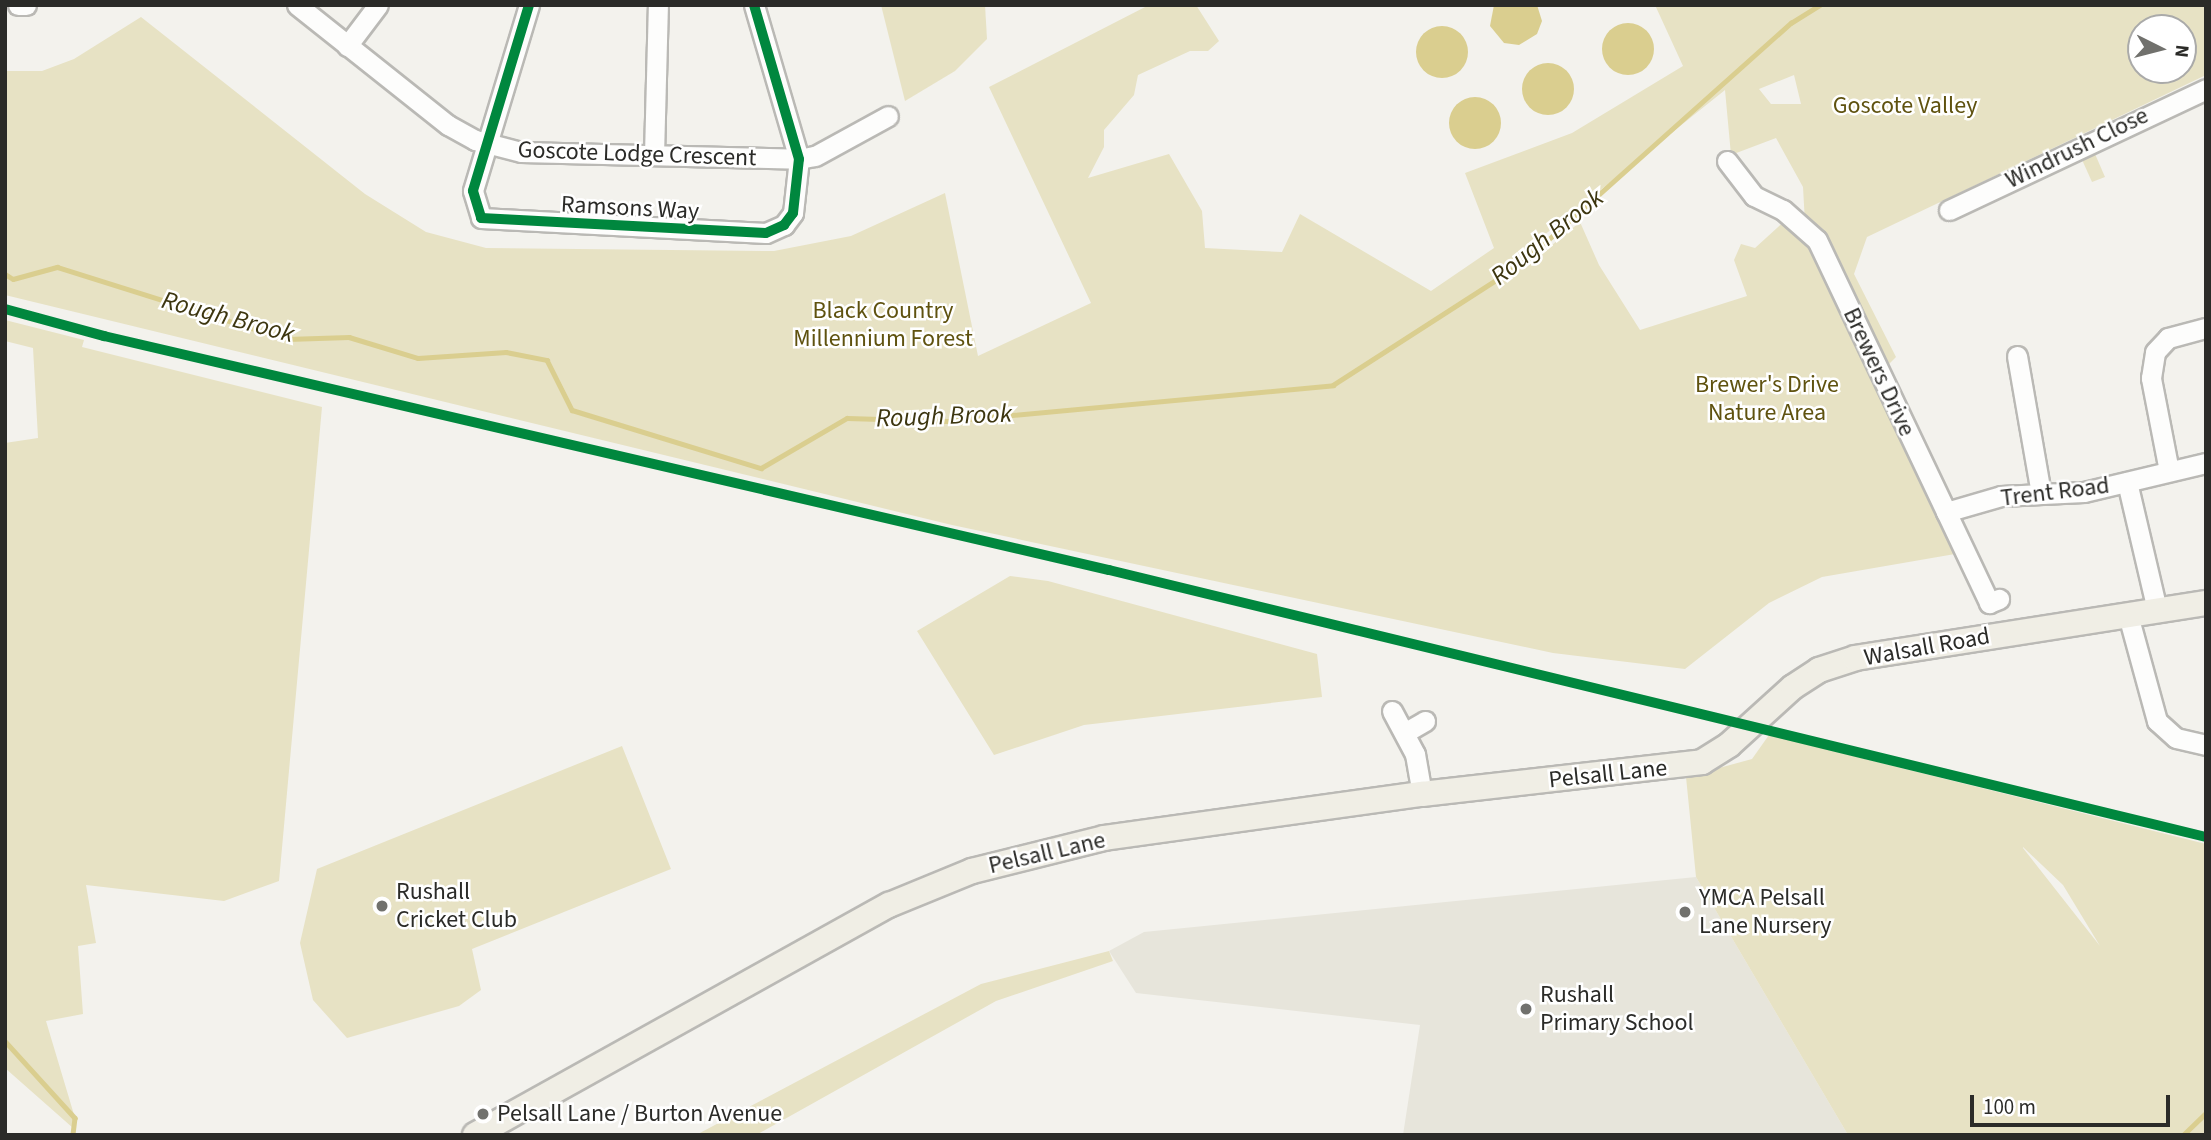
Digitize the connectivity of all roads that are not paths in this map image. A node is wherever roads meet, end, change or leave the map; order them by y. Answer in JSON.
{"nodes":[{"id":1,"x":18,"y":5,"type":"edge"},
{"id":2,"x":26,"y":5,"type":"edge"},
{"id":3,"x":297,"y":5,"type":"edge"},
{"id":4,"x":378,"y":5,"type":"edge"},
{"id":5,"x":529,"y":5,"type":"edge"},
{"id":6,"x":658,"y":5,"type":"edge"},
{"id":7,"x":754,"y":5,"type":"edge"},
{"id":8,"x":347,"y":46,"type":"junction"},
{"id":9,"x":2206,"y":89,"type":"edge"},
{"id":10,"x":888,"y":116,"type":"dead end"},
{"id":11,"x":487,"y":144,"type":"junction"},
{"id":12,"x":654,"y":155,"type":"junction"},
{"id":13,"x":799,"y":159,"type":"junction"},
{"id":14,"x":1727,"y":161,"type":"dead end"},
{"id":15,"x":1949,"y":210,"type":"dead end"},
{"id":16,"x":2206,"y":328,"type":"edge"},
{"id":17,"x":2017,"y":356,"type":"dead end"},
{"id":18,"x":2206,"y":463,"type":"edge"},
{"id":19,"x":2169,"y":471,"type":"junction"},
{"id":20,"x":2127,"y":482,"type":"junction"},
{"id":21,"x":2041,"y":494,"type":"junction"},
{"id":22,"x":1946,"y":512,"type":"junction"},
{"id":23,"x":1999,"y":599,"type":"dead end"},
{"id":24,"x":2206,"y":603,"type":"edge"},
{"id":25,"x":2157,"y":610,"type":"junction"},
{"id":26,"x":2128,"y":615,"type":"junction"},
{"id":27,"x":1392,"y":711,"type":"dead end"},
{"id":28,"x":1425,"y":721,"type":"dead end"},
{"id":29,"x":1406,"y":732,"type":"junction"},
{"id":30,"x":2206,"y":745,"type":"edge"},
{"id":31,"x":1680,"y":766,"type":"joint"},
{"id":32,"x":1422,"y":794,"type":"junction"},
{"id":33,"x":485,"y":1133,"type":"edge"}],
"edges":[{"from":1,"to":2,"type":"street"},
{"from":3,"to":8,"type":"street","name":"Goscote Lodge Crescent"},
{"from":4,"to":8,"type":"street"},
{"from":5,"to":11,"type":"street"},
{"from":6,"to":12,"type":"street"},
{"from":7,"to":13,"type":"street"},
{"from":8,"to":11,"type":"street","name":"Goscote Lodge Crescent"},
{"from":9,"to":15,"type":"street","name":"Windrush Close"},
{"from":10,"to":13,"type":"street","name":"Goscote Lodge Crescent"},
{"from":11,"to":12,"type":"street","name":"Goscote Lodge Crescent"},
{"from":11,"to":13,"type":"street","name":"Ramsons Way"},
{"from":12,"to":13,"type":"street","name":"Goscote Lodge Crescent"},
{"from":14,"to":22,"type":"street","name":"Brewers Drive"},
{"from":16,"to":19,"type":"street"},
{"from":17,"to":21,"type":"street"},
{"from":18,"to":19,"type":"street","name":"Trent Road"},
{"from":19,"to":20,"type":"street","name":"Trent Road"},
{"from":20,"to":21,"type":"street","name":"Trent Road"},
{"from":20,"to":25,"type":"street"},
{"from":21,"to":22,"type":"street","name":"Trent Road"},
{"from":22,"to":23,"type":"street","name":"Brewers Drive"},
{"from":24,"to":25,"type":"main road","name":"Walsall Road"},
{"from":25,"to":26,"type":"main road","name":"Walsall Road"},
{"from":26,"to":30,"type":"street"},
{"from":26,"to":31,"type":"main road","name":"Walsall Road"},
{"from":27,"to":29,"type":"street"},
{"from":28,"to":29,"type":"street"},
{"from":29,"to":32,"type":"street"},
{"from":31,"to":32,"type":"main road","name":"Pelsall Lane"},
{"from":32,"to":33,"type":"main road","name":"Pelsall Lane"}]}
